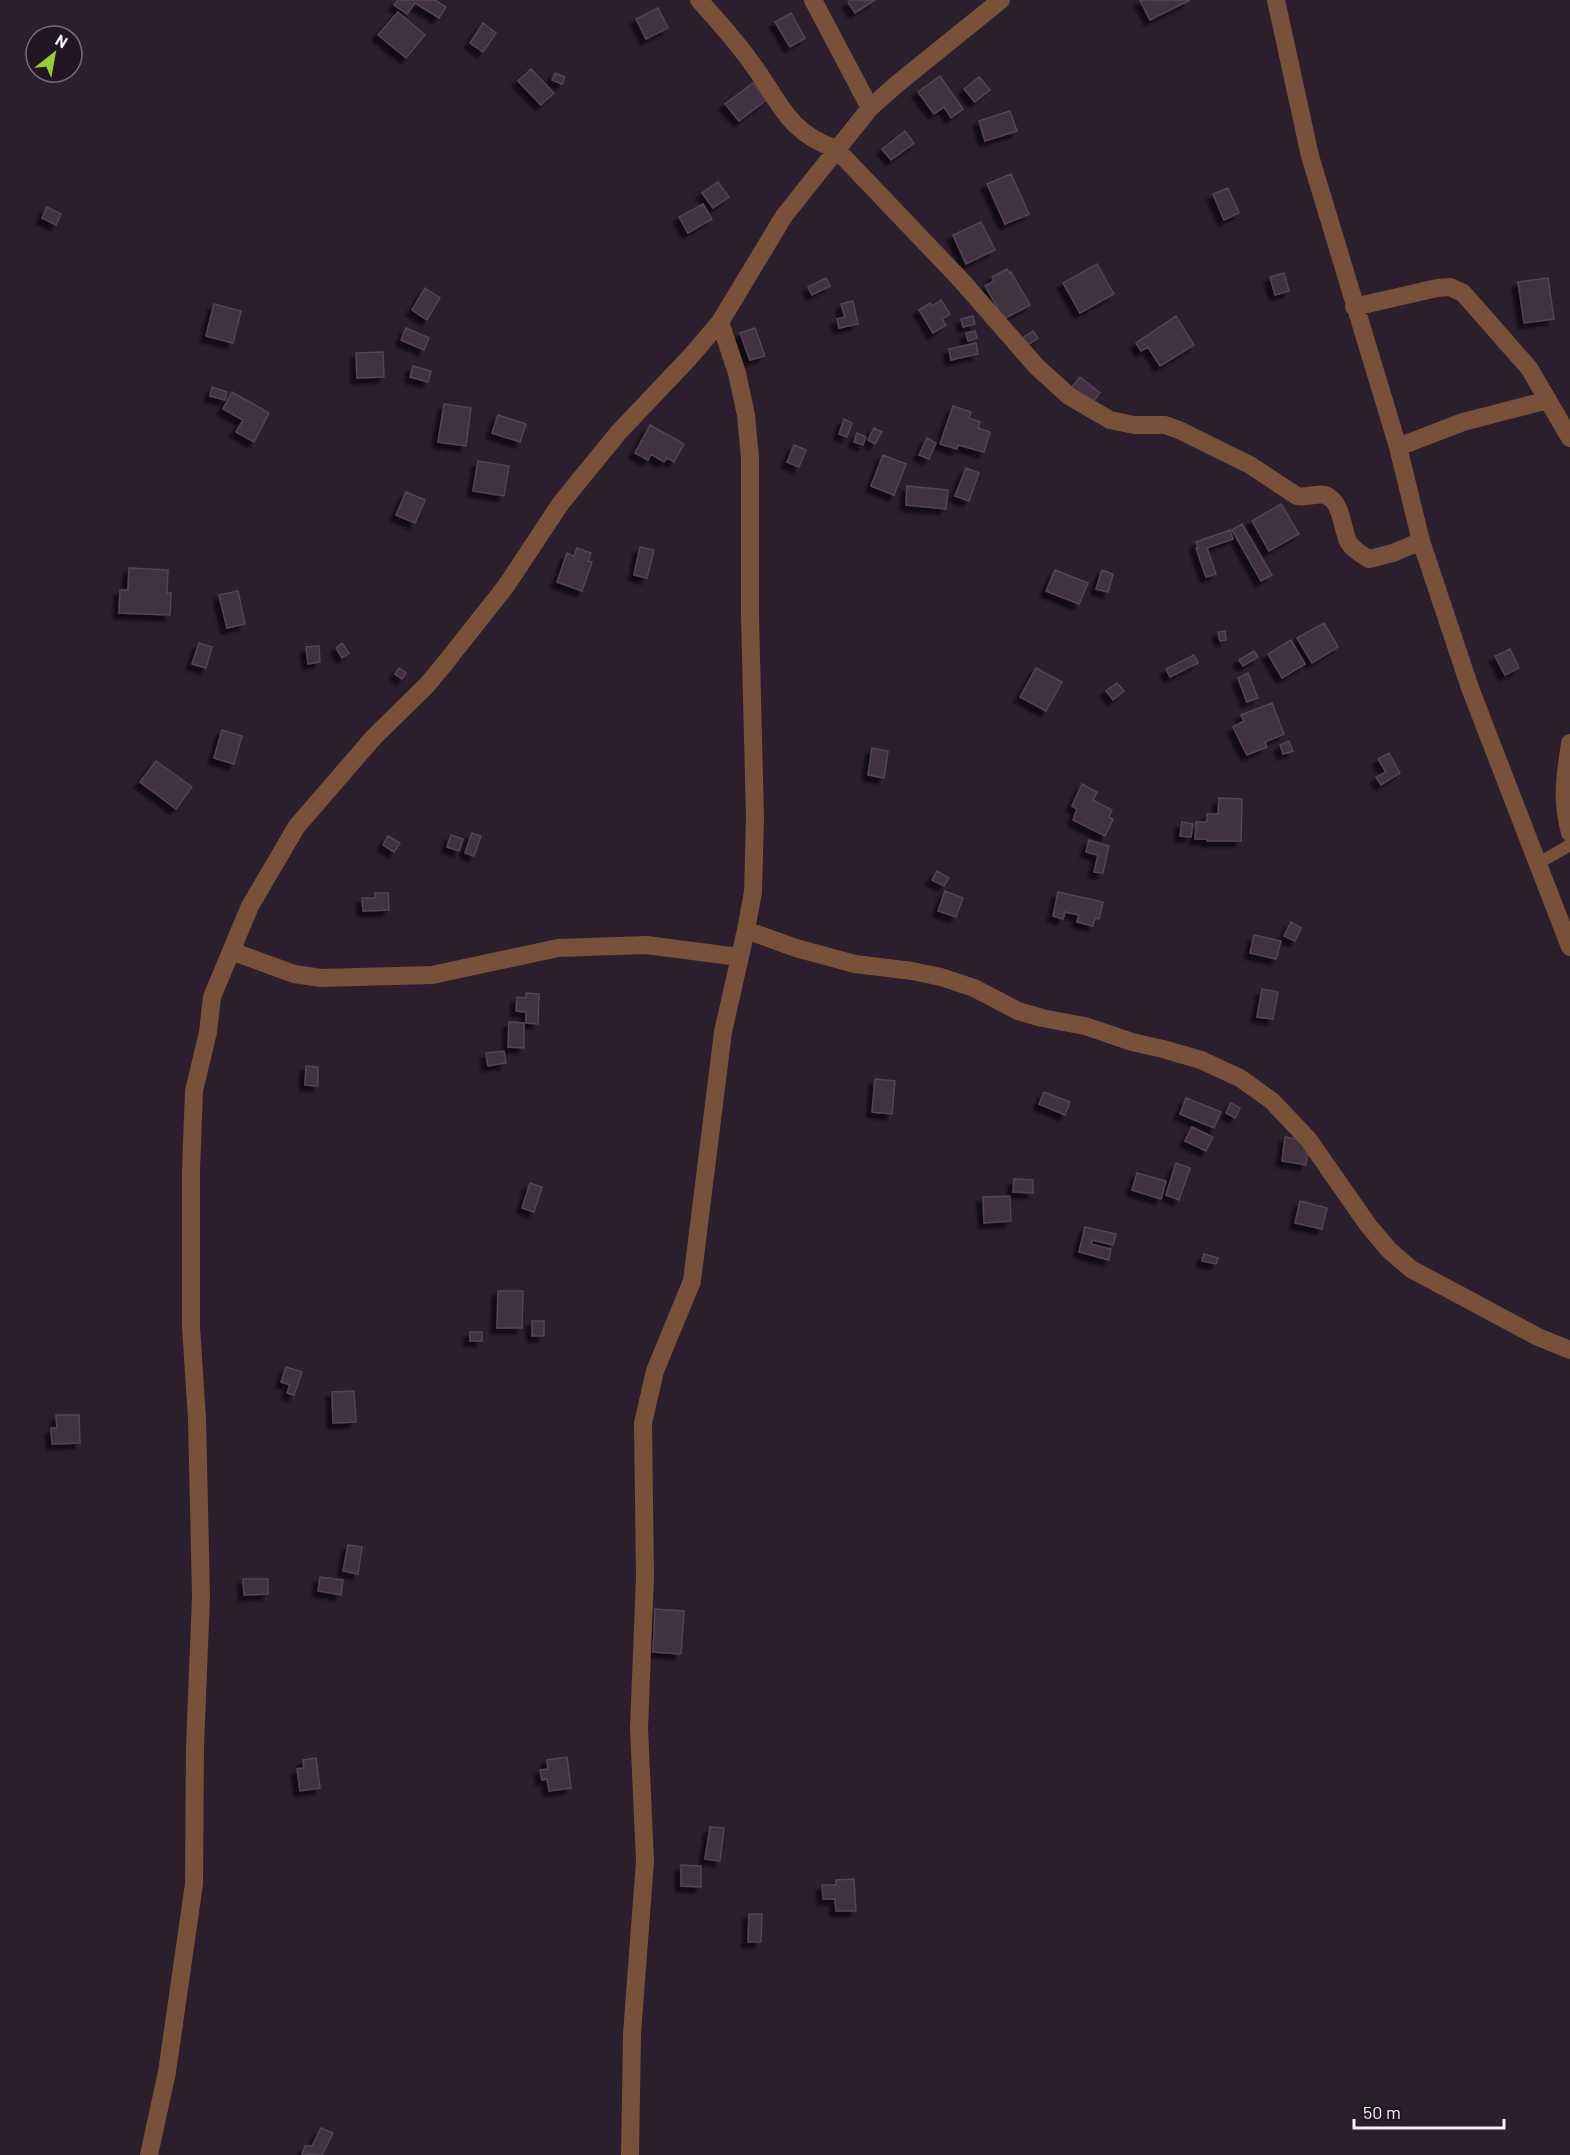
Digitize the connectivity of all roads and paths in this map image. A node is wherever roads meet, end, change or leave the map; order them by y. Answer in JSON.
{"nodes":[{"id":1,"x":699,"y":0,"type":"edge"},
{"id":2,"x":813,"y":0,"type":"edge"},
{"id":3,"x":1001,"y":0,"type":"edge"},
{"id":4,"x":1276,"y":0,"type":"edge"},
{"id":5,"x":870,"y":108,"type":"junction"},
{"id":6,"x":836,"y":149,"type":"junction"},
{"id":7,"x":1354,"y":307,"type":"junction"},
{"id":8,"x":720,"y":322,"type":"junction"},
{"id":9,"x":1548,"y":400,"type":"junction"},
{"id":10,"x":1570,"y":438,"type":"edge"},
{"id":11,"x":1398,"y":447,"type":"junction"},
{"id":12,"x":1421,"y":541,"type":"junction"},
{"id":13,"x":1570,"y":743,"type":"edge"},
{"id":14,"x":1570,"y":833,"type":"edge"},
{"id":15,"x":1570,"y":845,"type":"edge"},
{"id":16,"x":1537,"y":864,"type":"junction"},
{"id":17,"x":746,"y":930,"type":"junction"},
{"id":18,"x":1570,"y":947,"type":"edge"},
{"id":19,"x":231,"y":951,"type":"junction"},
{"id":20,"x":739,"y":957,"type":"junction"},
{"id":21,"x":1570,"y":1350,"type":"edge"},
{"id":22,"x":149,"y":2155,"type":"edge"},
{"id":23,"x":630,"y":2155,"type":"edge"}],
"edges":[{"from":1,"to":6,"type":"street"},
{"from":2,"to":5,"type":"street"},
{"from":3,"to":5,"type":"street"},
{"from":4,"to":7,"type":"street"},
{"from":5,"to":6,"type":"street"},
{"from":6,"to":8,"type":"street"},
{"from":6,"to":12,"type":"street"},
{"from":7,"to":9,"type":"street"},
{"from":7,"to":11,"type":"street"},
{"from":8,"to":17,"type":"street"},
{"from":8,"to":19,"type":"street"},
{"from":9,"to":10,"type":"street"},
{"from":9,"to":11,"type":"street"},
{"from":11,"to":12,"type":"street"},
{"from":12,"to":16,"type":"street"},
{"from":13,"to":14,"type":"street"},
{"from":15,"to":16,"type":"lane"},
{"from":16,"to":18,"type":"street"},
{"from":17,"to":20,"type":"street"},
{"from":17,"to":21,"type":"street"},
{"from":19,"to":20,"type":"street"},
{"from":19,"to":22,"type":"street"},
{"from":20,"to":23,"type":"street"}]}
